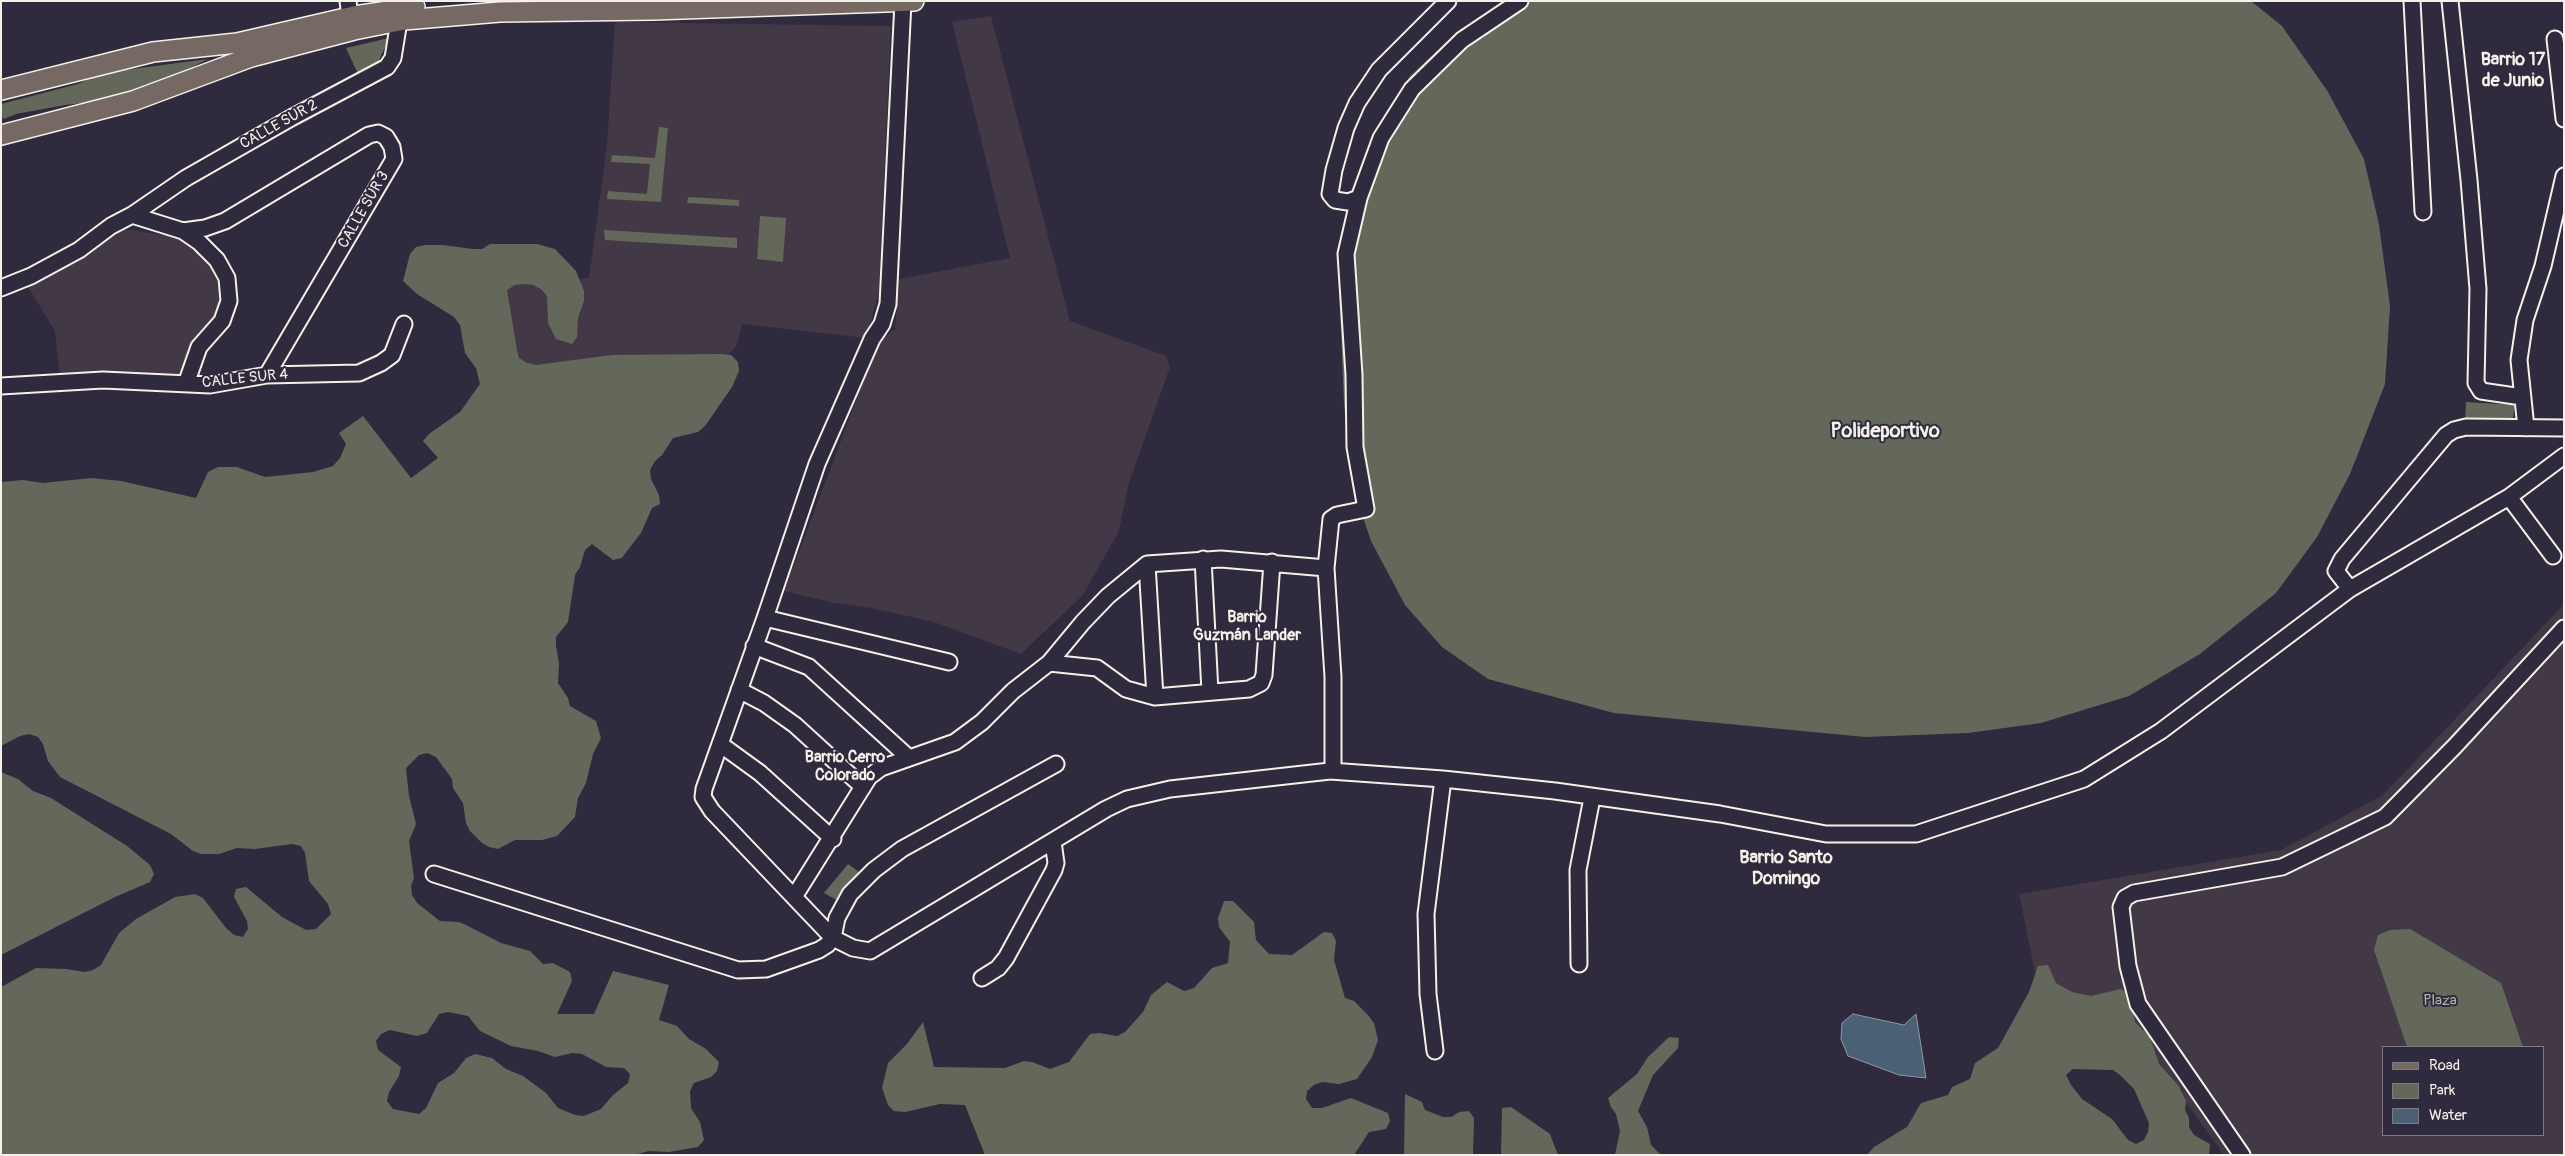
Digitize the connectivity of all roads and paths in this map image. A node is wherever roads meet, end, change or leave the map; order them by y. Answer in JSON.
{"nodes":[{"id":1,"x":556,"y":1,"type":"edge"},
{"id":2,"x":1448,"y":1,"type":"edge"},
{"id":3,"x":1520,"y":1,"type":"edge"},
{"id":4,"x":2412,"y":1,"type":"edge"},
{"id":5,"x":2450,"y":1,"type":"edge"},
{"id":6,"x":908,"y":2,"type":"edge"},
{"id":7,"x":349,"y":9,"type":"edge"},
{"id":8,"x":400,"y":21,"type":"junction"},
{"id":9,"x":2555,"y":39,"type":"dead end"},
{"id":10,"x":1,"y":90,"type":"edge"},
{"id":11,"x":2564,"y":120,"type":"edge"},
{"id":12,"x":1,"y":135,"type":"edge"},
{"id":13,"x":2564,"y":176,"type":"edge"},
{"id":14,"x":1359,"y":198,"type":"junction"},
{"id":15,"x":2423,"y":212,"type":"dead end"},
{"id":16,"x":132,"y":215,"type":"junction"},
{"id":17,"x":183,"y":231,"type":"junction"},
{"id":18,"x":1,"y":288,"type":"edge"},
{"id":19,"x":404,"y":324,"type":"dead end"},
{"id":20,"x":267,"y":375,"type":"junction"},
{"id":21,"x":186,"y":384,"type":"junction"},
{"id":22,"x":1,"y":386,"type":"edge"},
{"id":23,"x":2522,"y":396,"type":"junction"},
{"id":24,"x":2526,"y":428,"type":"junction"},
{"id":25,"x":2564,"y":428,"type":"edge"},
{"id":26,"x":2564,"y":456,"type":"edge"},
{"id":27,"x":2508,"y":497,"type":"junction"},
{"id":28,"x":2553,"y":556,"type":"dead end"},
{"id":29,"x":1204,"y":559,"type":"junction"},
{"id":30,"x":1272,"y":562,"type":"junction"},
{"id":31,"x":1147,"y":564,"type":"junction"},
{"id":32,"x":1326,"y":568,"type":"junction"},
{"id":33,"x":2350,"y":589,"type":"junction"},
{"id":34,"x":765,"y":618,"type":"junction"},
{"id":35,"x":2564,"y":628,"type":"edge"},
{"id":36,"x":754,"y":646,"type":"junction"},
{"id":37,"x":948,"y":662,"type":"dead end"},
{"id":38,"x":1049,"y":663,"type":"junction"},
{"id":39,"x":738,"y":690,"type":"junction"},
{"id":40,"x":1210,"y":692,"type":"junction"},
{"id":41,"x":1155,"y":697,"type":"junction"},
{"id":42,"x":720,"y":744,"type":"junction"},
{"id":43,"x":908,"y":757,"type":"junction"},
{"id":44,"x":1056,"y":764,"type":"dead end"},
{"id":45,"x":1333,"y":771,"type":"junction"},
{"id":46,"x":1443,"y":779,"type":"junction"},
{"id":47,"x":863,"y":787,"type":"junction"},
{"id":48,"x":1592,"y":798,"type":"junction"},
{"id":49,"x":833,"y":839,"type":"junction"},
{"id":50,"x":1053,"y":842,"type":"junction"},
{"id":51,"x":434,"y":874,"type":"dead end"},
{"id":52,"x":794,"y":897,"type":"junction"},
{"id":53,"x":834,"y":938,"type":"junction"},
{"id":54,"x":1578,"y":964,"type":"dead end"},
{"id":55,"x":982,"y":978,"type":"dead end"},
{"id":56,"x":1435,"y":1051,"type":"dead end"},
{"id":57,"x":2242,"y":1155,"type":"edge"}],
"edges":[{"from":1,"to":7,"type":"main road"},
{"from":2,"to":14,"type":"street"},
{"from":3,"to":14,"type":"street"},
{"from":4,"to":15,"type":"street"},
{"from":5,"to":23,"type":"street"},
{"from":6,"to":8,"type":"main road"},
{"from":6,"to":34,"type":"street"},
{"from":7,"to":10,"type":"main road"},
{"from":8,"to":12,"type":"main road"},
{"from":8,"to":16,"type":"street","name":"CALLE SUR 2"},
{"from":9,"to":11,"type":"street"},
{"from":13,"to":23,"type":"street"},
{"from":14,"to":32,"type":"street"},
{"from":16,"to":17,"type":"street"},
{"from":16,"to":18,"type":"street","name":"CALLE SUR 2"},
{"from":17,"to":20,"type":"street","name":"CALLE SUR 3"},
{"from":17,"to":21,"type":"street"},
{"from":19,"to":20,"type":"street","name":"CALLE SUR 4"},
{"from":20,"to":21,"type":"street","name":"CALLE SUR 4"},
{"from":21,"to":22,"type":"street","name":"CALLE SUR 4"},
{"from":23,"to":24,"type":"street"},
{"from":24,"to":25,"type":"street"},
{"from":24,"to":33,"type":"street"},
{"from":26,"to":27,"type":"street"},
{"from":27,"to":28,"type":"street"},
{"from":27,"to":33,"type":"street"},
{"from":29,"to":30,"type":"street"},
{"from":29,"to":31,"type":"street"},
{"from":29,"to":40,"type":"street"},
{"from":30,"to":32,"type":"street"},
{"from":30,"to":40,"type":"street"},
{"from":31,"to":38,"type":"street"},
{"from":31,"to":41,"type":"street"},
{"from":32,"to":45,"type":"street"},
{"from":33,"to":48,"type":"street"},
{"from":34,"to":36,"type":"street"},
{"from":34,"to":37,"type":"street"},
{"from":35,"to":57,"type":"street"},
{"from":36,"to":39,"type":"street"},
{"from":36,"to":43,"type":"street"},
{"from":38,"to":41,"type":"street"},
{"from":38,"to":43,"type":"street"},
{"from":39,"to":42,"type":"street"},
{"from":39,"to":47,"type":"street"},
{"from":40,"to":41,"type":"street"},
{"from":42,"to":49,"type":"street"},
{"from":42,"to":52,"type":"street"},
{"from":43,"to":47,"type":"street"},
{"from":44,"to":53,"type":"street"},
{"from":45,"to":46,"type":"street"},
{"from":45,"to":50,"type":"street"},
{"from":46,"to":48,"type":"street"},
{"from":46,"to":56,"type":"street"},
{"from":47,"to":49,"type":"street"},
{"from":48,"to":54,"type":"street"},
{"from":49,"to":52,"type":"street"},
{"from":50,"to":53,"type":"street"},
{"from":50,"to":55,"type":"street"},
{"from":51,"to":53,"type":"street"},
{"from":52,"to":53,"type":"street"}]}
